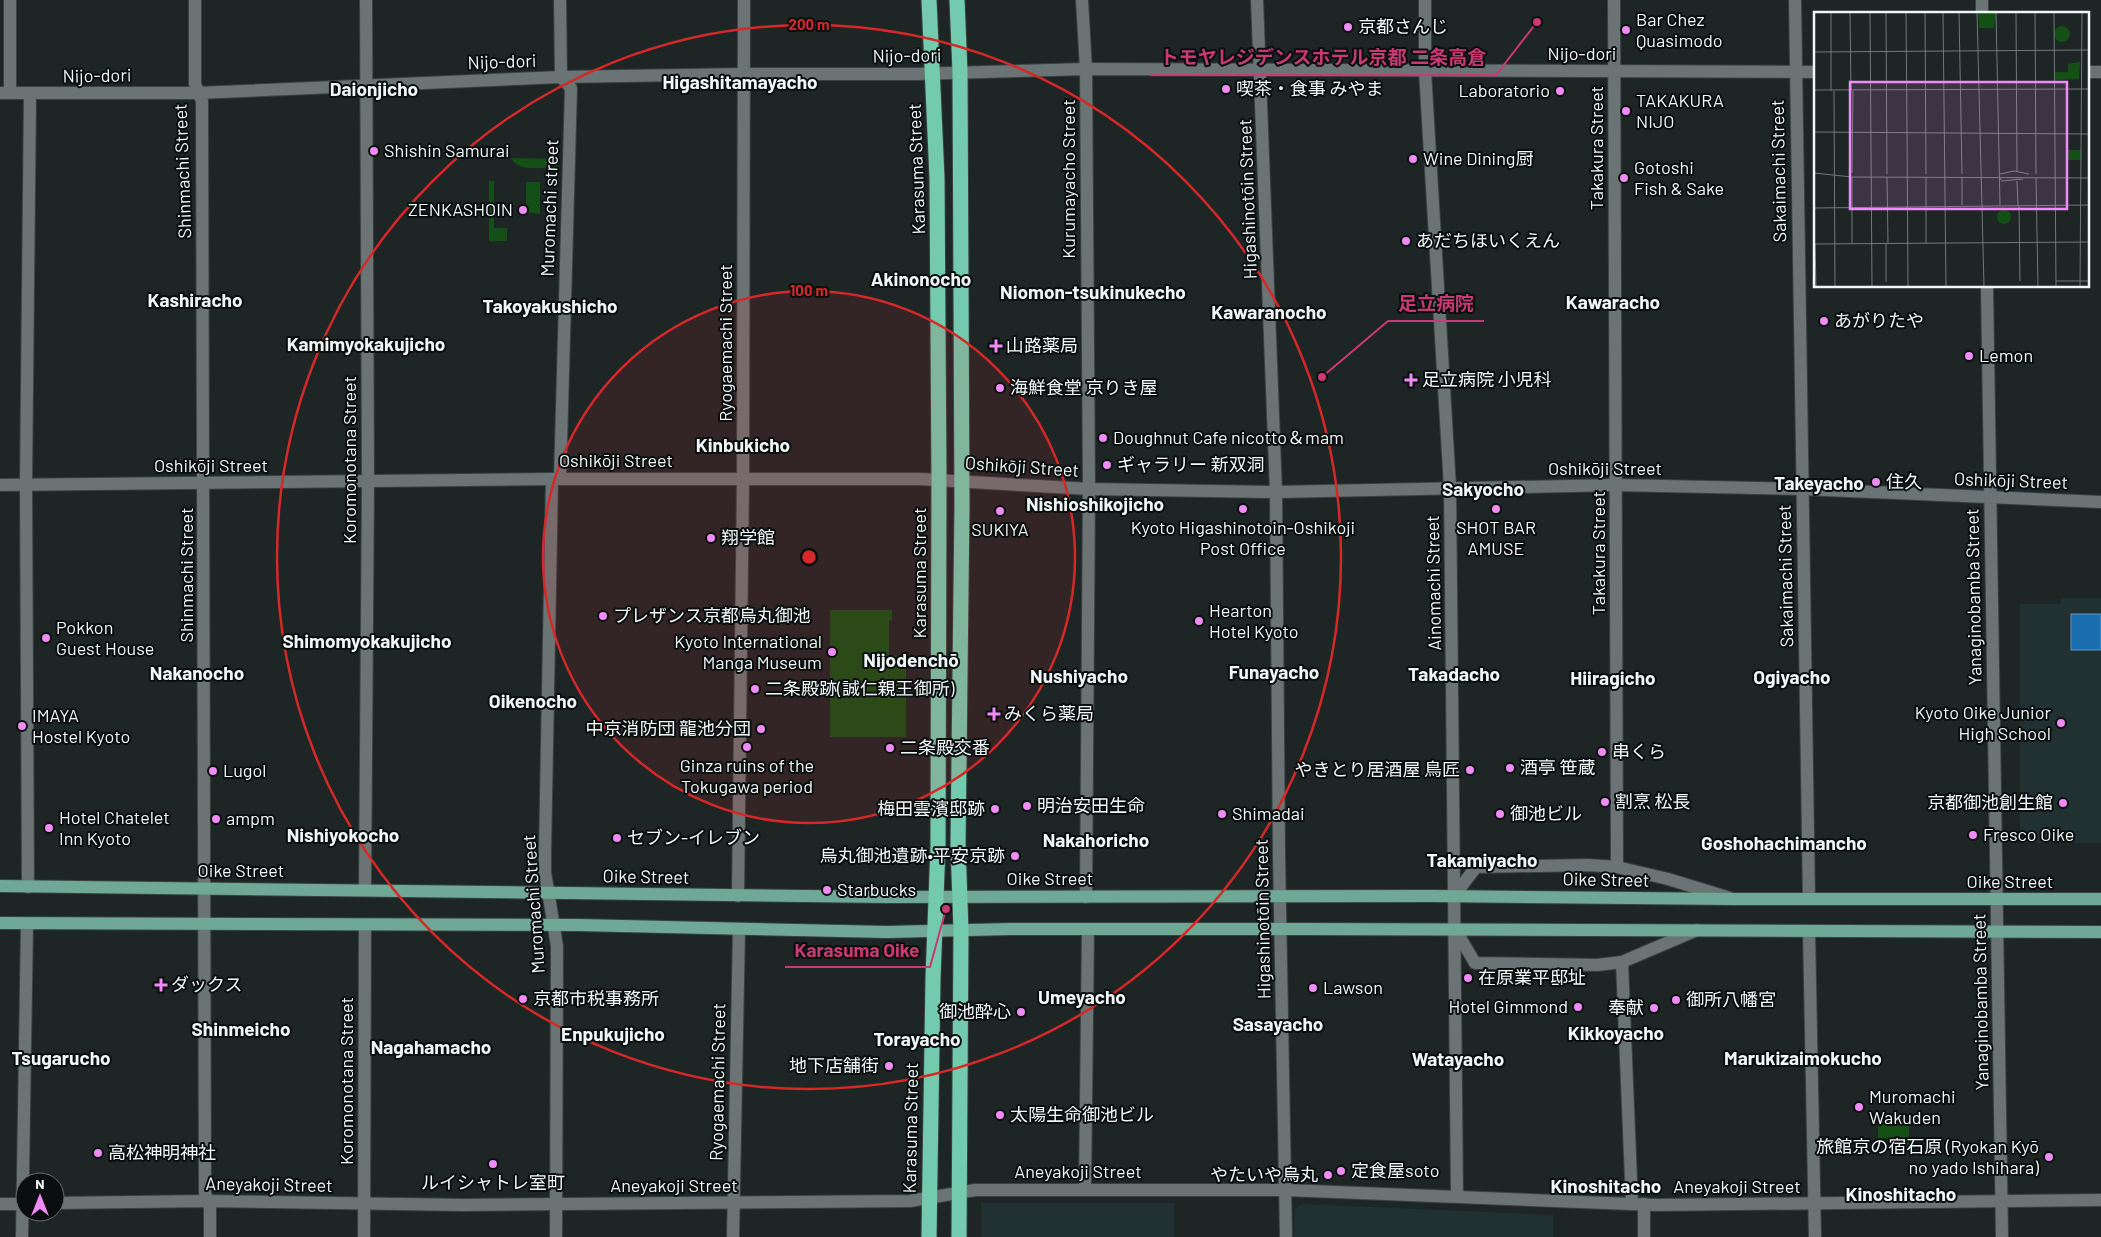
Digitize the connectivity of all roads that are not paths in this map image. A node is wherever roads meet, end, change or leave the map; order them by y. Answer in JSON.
{"nodes":[{"id":1,"x":10,"y":0,"type":"edge"},
{"id":2,"x":195,"y":0,"type":"edge"},
{"id":3,"x":366,"y":0,"type":"edge"},
{"id":4,"x":560,"y":0,"type":"edge"},
{"id":5,"x":744,"y":0,"type":"edge"},
{"id":6,"x":929,"y":0,"type":"edge"},
{"id":7,"x":957,"y":0,"type":"edge"},
{"id":8,"x":1082,"y":0,"type":"edge"},
{"id":9,"x":1258,"y":0,"type":"edge"},
{"id":10,"x":1425,"y":0,"type":"edge"},
{"id":11,"x":1614,"y":0,"type":"edge"},
{"id":12,"x":1795,"y":0,"type":"edge"},
{"id":13,"x":1086,"y":69,"type":"junction"},
{"id":14,"x":1261,"y":70,"type":"junction"},
{"id":15,"x":1425,"y":71,"type":"junction"},
{"id":16,"x":960,"y":72,"type":"junction"},
{"id":17,"x":1614,"y":72,"type":"junction"},
{"id":18,"x":1795,"y":72,"type":"junction"},
{"id":19,"x":1814,"y":72,"type":"edge"},
{"id":20,"x":2088,"y":72,"type":"edge"},
{"id":21,"x":2101,"y":72,"type":"edge"},
{"id":22,"x":745,"y":74,"type":"junction"},
{"id":23,"x":932,"y":74,"type":"junction"},
{"id":24,"x":561,"y":77,"type":"junction"},
{"id":25,"x":368,"y":85,"type":"junction"},
{"id":26,"x":197,"y":92,"type":"junction"},
{"id":27,"x":5,"y":93,"type":"edge"},
{"id":28,"x":30,"y":94,"type":"junction"},
{"id":29,"x":1987,"y":288,"type":"edge"},
{"id":30,"x":743,"y":478,"type":"junction"},
{"id":31,"x":556,"y":479,"type":"junction"},
{"id":32,"x":939,"y":479,"type":"junction"},
{"id":33,"x":962,"y":480,"type":"junction"},
{"id":34,"x":368,"y":482,"type":"junction"},
{"id":35,"x":204,"y":483,"type":"junction"},
{"id":36,"x":26,"y":484,"type":"junction"},
{"id":37,"x":0,"y":485,"type":"edge"},
{"id":38,"x":1616,"y":485,"type":"junction"},
{"id":39,"x":1450,"y":487,"type":"junction"},
{"id":40,"x":1089,"y":489,"type":"junction"},
{"id":41,"x":1802,"y":489,"type":"junction"},
{"id":42,"x":1276,"y":492,"type":"junction"},
{"id":43,"x":1990,"y":498,"type":"junction"},
{"id":44,"x":2101,"y":502,"type":"edge"},
{"id":45,"x":1617,"y":867,"type":"junction"},
{"id":46,"x":0,"y":886,"type":"edge"},
{"id":47,"x":28,"y":887,"type":"junction"},
{"id":48,"x":205,"y":888,"type":"junction"},
{"id":49,"x":365,"y":890,"type":"junction"},
{"id":50,"x":548,"y":893,"type":"junction"},
{"id":51,"x":738,"y":896,"type":"junction"},
{"id":52,"x":1279,"y":896,"type":"junction"},
{"id":53,"x":1454,"y":896,"type":"junction"},
{"id":54,"x":936,"y":897,"type":"junction"},
{"id":55,"x":960,"y":897,"type":"junction"},
{"id":56,"x":1086,"y":897,"type":"junction"},
{"id":57,"x":2101,"y":898,"type":"edge"},
{"id":58,"x":1734,"y":899,"type":"junction"},
{"id":59,"x":1809,"y":899,"type":"junction"},
{"id":60,"x":1996,"y":900,"type":"junction"},
{"id":61,"x":0,"y":923,"type":"edge"},
{"id":62,"x":27,"y":924,"type":"junction"},
{"id":63,"x":205,"y":925,"type":"junction"},
{"id":64,"x":365,"y":925,"type":"junction"},
{"id":65,"x":554,"y":925,"type":"junction"},
{"id":66,"x":739,"y":929,"type":"junction"},
{"id":67,"x":1088,"y":929,"type":"junction"},
{"id":68,"x":1280,"y":929,"type":"junction"},
{"id":69,"x":1455,"y":929,"type":"junction"},
{"id":70,"x":961,"y":930,"type":"junction"},
{"id":71,"x":1697,"y":930,"type":"junction"},
{"id":72,"x":1809,"y":930,"type":"junction"},
{"id":73,"x":934,"y":931,"type":"junction"},
{"id":74,"x":2101,"y":932,"type":"edge"},
{"id":75,"x":1998,"y":933,"type":"junction"},
{"id":76,"x":1622,"y":962,"type":"junction"},
{"id":77,"x":23,"y":1172,"type":"edge"},
{"id":78,"x":1085,"y":1190,"type":"junction"},
{"id":79,"x":1286,"y":1190,"type":"junction"},
{"id":80,"x":959,"y":1193,"type":"junction"},
{"id":81,"x":1457,"y":1196,"type":"junction"},
{"id":82,"x":929,"y":1198,"type":"junction"},
{"id":83,"x":2101,"y":1200,"type":"edge"},
{"id":84,"x":208,"y":1201,"type":"junction"},
{"id":85,"x":65,"y":1203,"type":"edge"},
{"id":86,"x":364,"y":1203,"type":"junction"},
{"id":87,"x":555,"y":1203,"type":"junction"},
{"id":88,"x":2002,"y":1203,"type":"junction"},
{"id":89,"x":0,"y":1204,"type":"edge"},
{"id":90,"x":15,"y":1204,"type":"edge"},
{"id":91,"x":732,"y":1204,"type":"junction"},
{"id":92,"x":1638,"y":1204,"type":"junction"},
{"id":93,"x":1815,"y":1204,"type":"junction"},
{"id":94,"x":22,"y":1222,"type":"edge"},
{"id":95,"x":22,"y":1237,"type":"edge"},
{"id":96,"x":210,"y":1237,"type":"edge"},
{"id":97,"x":364,"y":1237,"type":"edge"},
{"id":98,"x":556,"y":1237,"type":"edge"},
{"id":99,"x":732,"y":1237,"type":"edge"},
{"id":100,"x":929,"y":1237,"type":"edge"},
{"id":101,"x":958,"y":1237,"type":"edge"},
{"id":102,"x":1286,"y":1237,"type":"edge"},
{"id":103,"x":1644,"y":1237,"type":"edge"},
{"id":104,"x":1816,"y":1237,"type":"edge"},
{"id":105,"x":2002,"y":1237,"type":"edge"}],
"edges":[{"from":1,"to":27,"type":"street"},
{"from":2,"to":26,"type":"street","name":"Shinmachi Street"},
{"from":3,"to":25,"type":"street","name":"Koromonotana Street"},
{"from":4,"to":24,"type":"street","name":"Muromachi street"},
{"from":5,"to":22,"type":"street","name":"Ryogaemachi Street"},
{"from":6,"to":23,"type":"highway","name":"Karasuma Street"},
{"from":7,"to":16,"type":"highway"},
{"from":8,"to":13,"type":"street","name":"Kurumayacho Street"},
{"from":9,"to":14,"type":"street","name":"Higashinotōin Street"},
{"from":10,"to":15,"type":"street","name":"Ainomachi Street"},
{"from":11,"to":17,"type":"street","name":"Takakura Street"},
{"from":12,"to":18,"type":"street"},
{"from":13,"to":14,"type":"street","name":"Nijo-dori"},
{"from":13,"to":16,"type":"street","name":"Nijo-dori"},
{"from":13,"to":40,"type":"street","name":"Kurumayacho Street"},
{"from":14,"to":15,"type":"street","name":"Nijo-dori"},
{"from":14,"to":42,"type":"street","name":"Higashinotōin Street"},
{"from":15,"to":17,"type":"street","name":"Nijo-dori"},
{"from":15,"to":39,"type":"street","name":"Ainomachi Street"},
{"from":16,"to":23,"type":"street","name":"Nijo-dori"},
{"from":16,"to":33,"type":"highway"},
{"from":17,"to":18,"type":"street","name":"Nijo-dori"},
{"from":17,"to":38,"type":"street","name":"Takakura Street"},
{"from":18,"to":19,"type":"street","name":"Nijo-dori"},
{"from":18,"to":41,"type":"street","name":"Sakaimachi Street"},
{"from":20,"to":21,"type":"street"},
{"from":22,"to":23,"type":"street","name":"Nijo-dori"},
{"from":22,"to":24,"type":"street","name":"Nijo-dori"},
{"from":22,"to":30,"type":"street","name":"Ryogaemachi Street"},
{"from":23,"to":32,"type":"highway","name":"Karasuma Street"},
{"from":24,"to":25,"type":"street","name":"Nijo-dori"},
{"from":24,"to":31,"type":"street","name":"Muromachi street"},
{"from":25,"to":26,"type":"street","name":"Nijo-dori"},
{"from":25,"to":34,"type":"street","name":"Koromonotana Street"},
{"from":26,"to":28,"type":"street","name":"Nijo-dori"},
{"from":26,"to":35,"type":"street","name":"Shinmachi Street"},
{"from":27,"to":28,"type":"street","name":"Nijo-dori"},
{"from":28,"to":36,"type":"street"},
{"from":29,"to":43,"type":"street","name":"Yanaginobamba Street"},
{"from":30,"to":31,"type":"street","name":"Oshikōji Street"},
{"from":30,"to":32,"type":"street","name":"Oshikōji Street"},
{"from":30,"to":51,"type":"street","name":"Ryogaemachi Street"},
{"from":31,"to":34,"type":"street","name":"Oshikōji Street"},
{"from":31,"to":50,"type":"street","name":"Muromachi Street"},
{"from":32,"to":33,"type":"street","name":"Oshikōji Street"},
{"from":32,"to":54,"type":"highway","name":"Karasuma Street"},
{"from":33,"to":40,"type":"street","name":"Oshikōji Street"},
{"from":33,"to":55,"type":"highway"},
{"from":34,"to":35,"type":"street","name":"Oshikōji Street"},
{"from":34,"to":49,"type":"street","name":"Koromonotana Street"},
{"from":35,"to":36,"type":"street","name":"Oshikōji Street"},
{"from":35,"to":48,"type":"street","name":"Shinmachi Street"},
{"from":36,"to":37,"type":"street","name":"Oshikōji Street"},
{"from":36,"to":47,"type":"street"},
{"from":38,"to":39,"type":"street","name":"Oshikōji Street"},
{"from":38,"to":41,"type":"street","name":"Oshikōji Street"},
{"from":38,"to":45,"type":"street","name":"Takakura Street"},
{"from":39,"to":42,"type":"street","name":"Oshikōji Street"},
{"from":39,"to":53,"type":"street","name":"Ainomachi Street"},
{"from":40,"to":42,"type":"street","name":"Oshikōji Street"},
{"from":40,"to":56,"type":"street","name":"Kurumayacho Street"},
{"from":41,"to":43,"type":"street","name":"Oshikōji Street"},
{"from":41,"to":59,"type":"street","name":"Sakaimachi Street"},
{"from":42,"to":52,"type":"street","name":"Higashinotōin Street"},
{"from":43,"to":44,"type":"street","name":"Oshikōji Street"},
{"from":43,"to":60,"type":"street","name":"Yanaginobamba Street"},
{"from":45,"to":53,"type":"street"},
{"from":45,"to":58,"type":"street"},
{"from":46,"to":47,"type":"main road","name":"Oike Street"},
{"from":47,"to":48,"type":"main road","name":"Oike Street"},
{"from":48,"to":49,"type":"main road","name":"Oike Street"},
{"from":48,"to":63,"type":"street","name":"Shinmachi Street"},
{"from":49,"to":50,"type":"main road","name":"Oike Street"},
{"from":50,"to":51,"type":"main road","name":"Oike Street"},
{"from":50,"to":65,"type":"street","name":"Muromachi Street"},
{"from":51,"to":54,"type":"main road","name":"Oike Street"},
{"from":52,"to":53,"type":"main road","name":"Oike Street"},
{"from":52,"to":56,"type":"main road","name":"Oike Street"},
{"from":52,"to":68,"type":"street","name":"Higashinotōin Street"},
{"from":53,"to":58,"type":"main road","name":"Oike Street"},
{"from":53,"to":69,"type":"street","name":"Ainomachi Street"},
{"from":54,"to":55,"type":"main road","name":"Oike Street"},
{"from":54,"to":73,"type":"highway","name":"Karasuma Street"},
{"from":55,"to":56,"type":"main road","name":"Oike Street"},
{"from":55,"to":70,"type":"highway"},
{"from":57,"to":60,"type":"main road","name":"Oike Street"},
{"from":58,"to":59,"type":"main road","name":"Oike Street"},
{"from":59,"to":60,"type":"main road","name":"Oike Street"},
{"from":60,"to":75,"type":"street","name":"Yanaginobamba Street"},
{"from":61,"to":62,"type":"main road"},
{"from":62,"to":63,"type":"main road"},
{"from":62,"to":77,"type":"street"},
{"from":63,"to":64,"type":"main road"},
{"from":63,"to":84,"type":"street","name":"Shinmachi Street"},
{"from":64,"to":65,"type":"main road"},
{"from":64,"to":86,"type":"street","name":"Koromonotana Street"},
{"from":65,"to":66,"type":"main road"},
{"from":65,"to":87,"type":"street","name":"Muromachi Street"},
{"from":66,"to":73,"type":"main road"},
{"from":66,"to":91,"type":"street","name":"Ryogaemachi Street"},
{"from":67,"to":68,"type":"main road"},
{"from":67,"to":70,"type":"main road"},
{"from":67,"to":78,"type":"street"},
{"from":68,"to":69,"type":"main road"},
{"from":68,"to":79,"type":"street","name":"Higashinotōin Street"},
{"from":69,"to":71,"type":"main road"},
{"from":69,"to":76,"type":"street"},
{"from":69,"to":81,"type":"street","name":"Ainomachi Street"},
{"from":70,"to":73,"type":"main road"},
{"from":70,"to":80,"type":"highway"},
{"from":71,"to":72,"type":"main road"},
{"from":71,"to":76,"type":"street"},
{"from":72,"to":75,"type":"main road"},
{"from":72,"to":93,"type":"street"},
{"from":73,"to":82,"type":"highway","name":"Karasuma Street"},
{"from":74,"to":75,"type":"main road"},
{"from":75,"to":88,"type":"street","name":"Yanaginobamba Street"},
{"from":76,"to":92,"type":"street"},
{"from":78,"to":79,"type":"street","name":"Aneyakoji Street"},
{"from":78,"to":80,"type":"street","name":"Aneyakoji Street"},
{"from":79,"to":81,"type":"street","name":"Aneyakoji Street"},
{"from":79,"to":102,"type":"street","name":"Higashinotōin Street"},
{"from":80,"to":82,"type":"street","name":"Aneyakoji Street"},
{"from":80,"to":101,"type":"highway"},
{"from":81,"to":92,"type":"street","name":"Aneyakoji Street"},
{"from":82,"to":91,"type":"street","name":"Aneyakoji Street"},
{"from":82,"to":100,"type":"highway","name":"Karasuma Street"},
{"from":83,"to":88,"type":"street","name":"Aneyakoji Street"},
{"from":84,"to":85,"type":"street","name":"Aneyakoji Street"},
{"from":84,"to":86,"type":"street","name":"Aneyakoji Street"},
{"from":84,"to":96,"type":"street","name":"Shinmachi Street"},
{"from":86,"to":87,"type":"street","name":"Aneyakoji Street"},
{"from":86,"to":97,"type":"street","name":"Koromonotana Street"},
{"from":87,"to":91,"type":"street","name":"Aneyakoji Street"},
{"from":87,"to":98,"type":"street","name":"Muromachi Street"},
{"from":88,"to":93,"type":"street","name":"Aneyakoji Street"},
{"from":88,"to":105,"type":"street","name":"Yanaginobamba Street"},
{"from":89,"to":90,"type":"street"},
{"from":91,"to":99,"type":"street","name":"Ryogaemachi Street"},
{"from":92,"to":93,"type":"street","name":"Aneyakoji Street"},
{"from":92,"to":103,"type":"street"},
{"from":93,"to":104,"type":"street"},
{"from":94,"to":95,"type":"street"}]}
